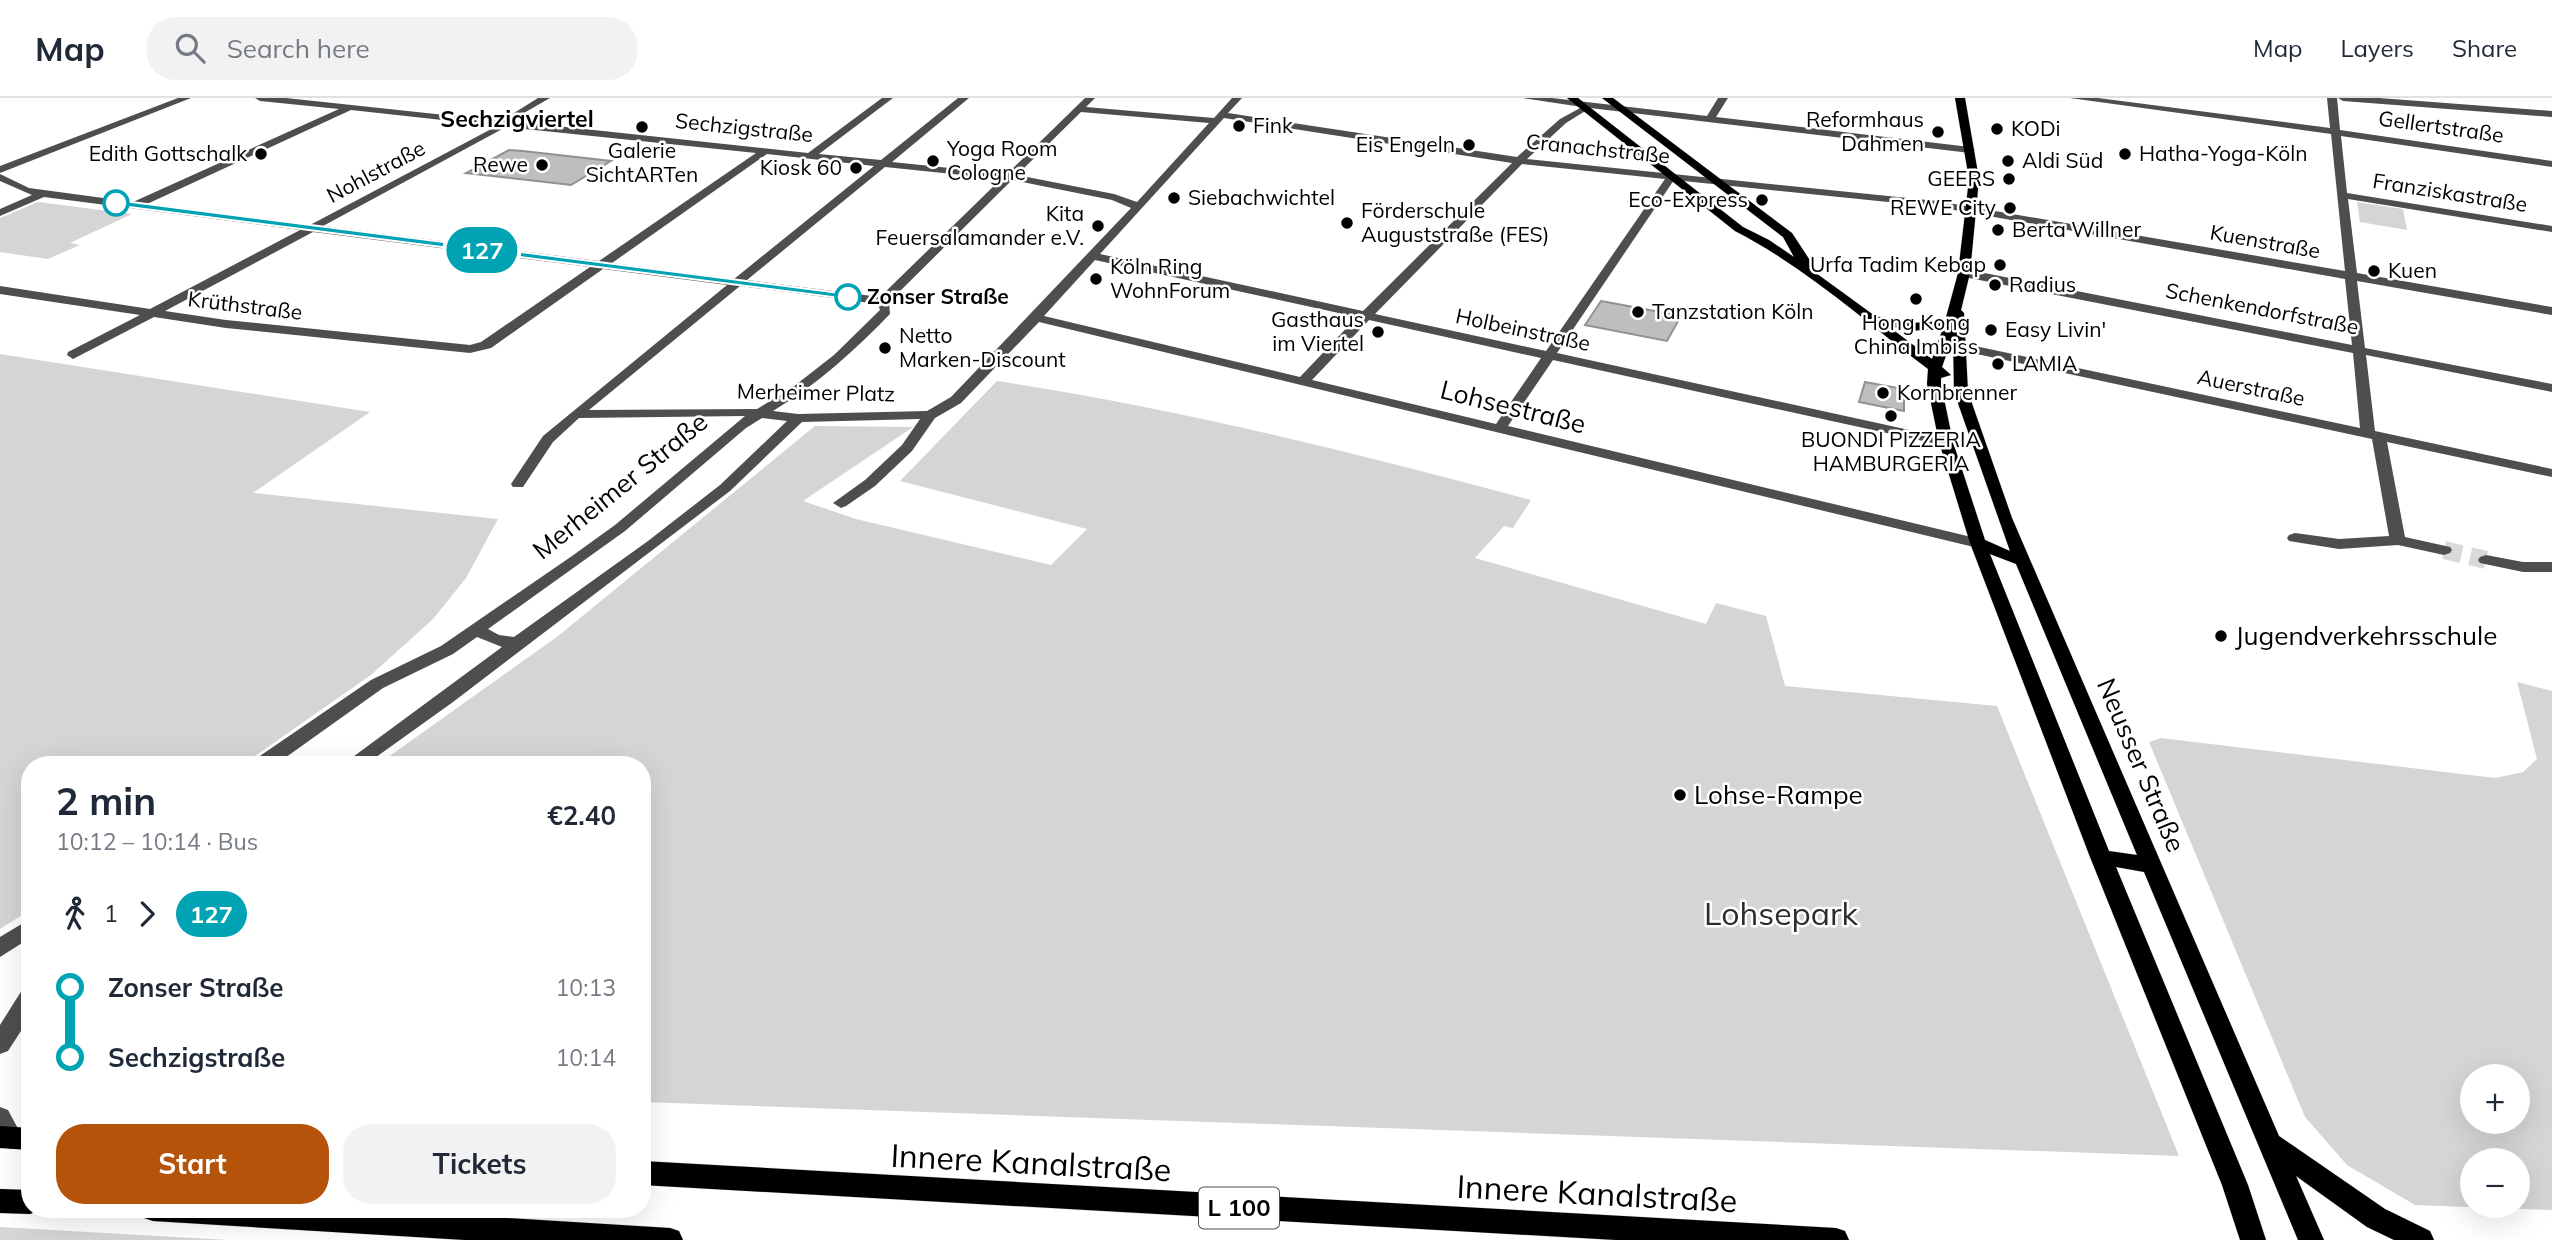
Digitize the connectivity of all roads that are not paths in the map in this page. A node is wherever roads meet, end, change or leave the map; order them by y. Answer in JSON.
{"nodes":[{"id":1,"x":186,"y":98,"type":"edge"},
{"id":2,"x":260,"y":98,"type":"edge"},
{"id":3,"x":545,"y":98,"type":"edge"},
{"id":4,"x":888,"y":98,"type":"edge"},
{"id":5,"x":964,"y":98,"type":"edge"},
{"id":6,"x":1090,"y":98,"type":"edge"},
{"id":7,"x":1237,"y":98,"type":"edge"},
{"id":8,"x":1528,"y":98,"type":"edge"},
{"id":9,"x":1607,"y":98,"type":"edge"},
{"id":10,"x":1723,"y":98,"type":"edge"},
{"id":11,"x":1960,"y":98,"type":"edge"},
{"id":12,"x":2075,"y":98,"type":"edge"},
{"id":13,"x":2332,"y":98,"type":"edge"},
{"id":14,"x":2343,"y":98,"type":"edge"},
{"id":15,"x":1579,"y":104,"type":"edge"},
{"id":16,"x":351,"y":108,"type":"junction"},
{"id":17,"x":1079,"y":109,"type":"junction"},
{"id":18,"x":1621,"y":109,"type":"junction"},
{"id":19,"x":2552,"y":114,"type":"edge"},
{"id":20,"x":1218,"y":118,"type":"junction"},
{"id":21,"x":1710,"y":119,"type":"junction"},
{"id":22,"x":503,"y":123,"type":"junction"},
{"id":23,"x":2336,"y":131,"type":"junction"},
{"id":24,"x":767,"y":150,"type":"junction"},
{"id":25,"x":1970,"y":150,"type":"junction"},
{"id":26,"x":811,"y":155,"type":"junction"},
{"id":27,"x":1521,"y":161,"type":"junction"},
{"id":28,"x":884,"y":163,"type":"junction"},
{"id":29,"x":2552,"y":164,"type":"edge"},
{"id":30,"x":0,"y":170,"type":"edge"},
{"id":31,"x":1672,"y":176,"type":"junction"},
{"id":32,"x":0,"y":177,"type":"edge"},
{"id":33,"x":1010,"y":177,"type":"junction"},
{"id":34,"x":1718,"y":181,"type":"junction"},
{"id":35,"x":43,"y":194,"type":"junction"},
{"id":36,"x":2342,"y":195,"type":"junction"},
{"id":37,"x":136,"y":205,"type":"junction"},
{"id":38,"x":1136,"y":206,"type":"junction"},
{"id":39,"x":1972,"y":210,"type":"junction"},
{"id":40,"x":0,"y":213,"type":"edge"},
{"id":41,"x":313,"y":228,"type":"junction"},
{"id":42,"x":1779,"y":228,"type":"junction"},
{"id":43,"x":2552,"y":229,"type":"edge"},
{"id":44,"x":1747,"y":233,"type":"junction"},
{"id":45,"x":1092,"y":256,"type":"junction"},
{"id":46,"x":602,"y":265,"type":"junction"},
{"id":47,"x":1964,"y":273,"type":"junction"},
{"id":48,"x":2351,"y":277,"type":"junction"},
{"id":49,"x":1820,"y":281,"type":"junction"},
{"id":50,"x":735,"y":282,"type":"junction"},
{"id":51,"x":0,"y":290,"type":"edge"},
{"id":52,"x":883,"y":301,"type":"junction"},
{"id":53,"x":1958,"y":302,"type":"junction"},
{"id":54,"x":2552,"y":311,"type":"edge"},
{"id":55,"x":152,"y":314,"type":"junction"},
{"id":56,"x":1366,"y":315,"type":"junction"},
{"id":57,"x":1036,"y":318,"type":"junction"},
{"id":58,"x":1871,"y":319,"type":"junction"},
{"id":59,"x":1949,"y":329,"type":"junction"},
{"id":60,"x":1961,"y":346,"type":"junction"},
{"id":61,"x":2358,"y":349,"type":"junction"},
{"id":62,"x":73,"y":355,"type":"dead end"},
{"id":63,"x":1549,"y":356,"type":"junction"},
{"id":64,"x":1935,"y":368,"type":"junction"},
{"id":65,"x":1304,"y":381,"type":"junction"},
{"id":66,"x":2552,"y":388,"type":"edge"},
{"id":67,"x":798,"y":390,"type":"junction"},
{"id":68,"x":1961,"y":392,"type":"junction"},
{"id":69,"x":575,"y":414,"type":"junction"},
{"id":70,"x":758,"y":414,"type":"junction"},
{"id":71,"x":930,"y":415,"type":"junction"},
{"id":72,"x":798,"y":418,"type":"junction"},
{"id":73,"x":1499,"y":429,"type":"junction"},
{"id":74,"x":2374,"y":436,"type":"junction"},
{"id":75,"x":1946,"y":442,"type":"junction"},
{"id":76,"x":2552,"y":472,"type":"edge"},
{"id":77,"x":518,"y":484,"type":"dead end"},
{"id":78,"x":841,"y":503,"type":"dead end"},
{"id":79,"x":2295,"y":538,"type":"dead end"},
{"id":80,"x":2398,"y":540,"type":"junction"},
{"id":81,"x":1978,"y":543,"type":"junction"},
{"id":82,"x":2444,"y":550,"type":"tunnel mouth"},
{"id":83,"x":2486,"y":560,"type":"tunnel mouth"},
{"id":84,"x":2021,"y":561,"type":"junction"},
{"id":85,"x":2552,"y":567,"type":"edge"},
{"id":86,"x":478,"y":629,"type":"junction"},
{"id":87,"x":516,"y":643,"type":"junction"},
{"id":88,"x":274,"y":756,"type":"edge"},
{"id":89,"x":364,"y":756,"type":"edge"},
{"id":90,"x":2100,"y":857,"type":"junction"},
{"id":91,"x":2151,"y":865,"type":"junction"},
{"id":92,"x":21,"y":933,"type":"edge"},
{"id":93,"x":0,"y":948,"type":"edge"},
{"id":94,"x":21,"y":1002,"type":"edge"},
{"id":95,"x":21,"y":1010,"type":"edge"},
{"id":96,"x":0,"y":1017,"type":"edge"},
{"id":97,"x":0,"y":1044,"type":"edge"},
{"id":98,"x":2269,"y":1143,"type":"junction"},
{"id":99,"x":651,"y":1174,"type":"edge"},
{"id":100,"x":0,"y":1201,"type":"edge"},
{"id":101,"x":21,"y":1202,"type":"edge"},
{"id":102,"x":303,"y":1218,"type":"edge"},
{"id":103,"x":670,"y":1240,"type":"edge"},
{"id":104,"x":1836,"y":1240,"type":"edge"},
{"id":105,"x":2253,"y":1240,"type":"edge"},
{"id":106,"x":2311,"y":1240,"type":"edge"},
{"id":107,"x":2421,"y":1240,"type":"edge"}],
"edges":[{"from":1,"to":30,"type":"street"},
{"from":2,"to":16,"type":"street","name":"Sechzigstraße"},
{"from":3,"to":22,"type":"street","name":"Nohlstraße"},
{"from":4,"to":26,"type":"street"},
{"from":5,"to":28,"type":"street"},
{"from":6,"to":17,"type":"street","name":"Merheimer Straße"},
{"from":7,"to":20,"type":"street"},
{"from":8,"to":15,"type":"street"},
{"from":9,"to":18,"type":"main road"},
{"from":10,"to":21,"type":"street"},
{"from":11,"to":25,"type":"main road","name":"Neusser Straße"},
{"from":12,"to":23,"type":"street","name":"Gellertstraße"},
{"from":13,"to":23,"type":"street"},
{"from":14,"to":19,"type":"street"},
{"from":15,"to":18,"type":"street"},
{"from":15,"to":27,"type":"street"},
{"from":15,"to":31,"type":"main road"},
{"from":16,"to":22,"type":"street","name":"Sechzigstraße"},
{"from":16,"to":37,"type":"street"},
{"from":17,"to":20,"type":"street","name":"Cranachstraße"},
{"from":17,"to":33,"type":"street","name":"Merheimer Straße"},
{"from":18,"to":21,"type":"street"},
{"from":18,"to":34,"type":"main road"},
{"from":20,"to":27,"type":"street","name":"Cranachstraße"},
{"from":20,"to":38,"type":"street"},
{"from":21,"to":25,"type":"street"},
{"from":22,"to":24,"type":"street","name":"Sechzigstraße"},
{"from":22,"to":41,"type":"street","name":"Nohlstraße"},
{"from":23,"to":29,"type":"street","name":"Gellertstraße"},
{"from":23,"to":36,"type":"street"},
{"from":24,"to":26,"type":"street","name":"Sechzigstraße"},
{"from":24,"to":46,"type":"street"},
{"from":25,"to":39,"type":"main road","name":"Neusser Straße"},
{"from":26,"to":28,"type":"street","name":"Sechzigstraße"},
{"from":27,"to":31,"type":"street","name":"Cranachstraße"},
{"from":27,"to":56,"type":"street"},
{"from":28,"to":33,"type":"street","name":"Sechzigstraße"},
{"from":28,"to":50,"type":"street"},
{"from":31,"to":34,"type":"street","name":"Cranachstraße"},
{"from":31,"to":44,"type":"main road"},
{"from":31,"to":63,"type":"street"},
{"from":32,"to":35,"type":"street"},
{"from":33,"to":38,"type":"street","name":"Sechzigstraße"},
{"from":33,"to":52,"type":"street","name":"Merheimer Straße"},
{"from":34,"to":39,"type":"street","name":"Cranachstraße"},
{"from":34,"to":42,"type":"main road"},
{"from":35,"to":37,"type":"street"},
{"from":35,"to":40,"type":"street"},
{"from":36,"to":43,"type":"street","name":"Franziskastraße"},
{"from":36,"to":48,"type":"street"},
{"from":37,"to":41,"type":"street"},
{"from":38,"to":45,"type":"street"},
{"from":39,"to":47,"type":"main road","name":"Neusser Straße"},
{"from":39,"to":48,"type":"street","name":"Kuenstraße"},
{"from":41,"to":46,"type":"street"},
{"from":41,"to":55,"type":"street","name":"Nohlstraße"},
{"from":42,"to":44,"type":"main road"},
{"from":42,"to":49,"type":"main road"},
{"from":44,"to":49,"type":"main road"},
{"from":45,"to":56,"type":"street","name":"Holbeinstraße"},
{"from":45,"to":57,"type":"street"},
{"from":46,"to":50,"type":"street"},
{"from":46,"to":55,"type":"street","name":"Krüthstraße"},
{"from":47,"to":53,"type":"main road","name":"Neusser Straße"},
{"from":47,"to":61,"type":"street","name":"Schenkendorfstraße"},
{"from":48,"to":54,"type":"street","name":"Kuenstraße"},
{"from":48,"to":61,"type":"street"},
{"from":49,"to":58,"type":"main road"},
{"from":50,"to":52,"type":"street"},
{"from":50,"to":69,"type":"street"},
{"from":51,"to":55,"type":"street","name":"Krüthstraße"},
{"from":52,"to":67,"type":"street","name":"Merheimer Straße"},
{"from":53,"to":59,"type":"main road","name":"Neusser Straße"},
{"from":53,"to":60,"type":"main road","name":"Neusser Straße"},
{"from":55,"to":62,"type":"street","name":"Nohlstraße"},
{"from":56,"to":63,"type":"street","name":"Holbeinstraße"},
{"from":56,"to":65,"type":"street"},
{"from":57,"to":65,"type":"street","name":"Lohsestraße"},
{"from":57,"to":71,"type":"street"},
{"from":58,"to":59,"type":"main road"},
{"from":58,"to":64,"type":"main road"},
{"from":59,"to":60,"type":"street","name":"Auerstraße"},
{"from":59,"to":64,"type":"main road","name":"Neusser Straße"},
{"from":60,"to":68,"type":"main road","name":"Neusser Straße"},
{"from":60,"to":74,"type":"street","name":"Auerstraße"},
{"from":61,"to":66,"type":"street","name":"Schenkendorfstraße"},
{"from":61,"to":74,"type":"street"},
{"from":63,"to":73,"type":"street"},
{"from":63,"to":75,"type":"street","name":"Holbeinstraße"},
{"from":64,"to":68,"type":"main road"},
{"from":64,"to":75,"type":"main road","name":"Neusser Straße"},
{"from":65,"to":73,"type":"street","name":"Lohsestraße"},
{"from":67,"to":70,"type":"street","name":"Merheimer Straße"},
{"from":67,"to":72,"type":"street"},
{"from":68,"to":84,"type":"main road","name":"Neusser Straße"},
{"from":69,"to":70,"type":"street","name":"Merheimer Platz"},
{"from":69,"to":77,"type":"street"},
{"from":70,"to":72,"type":"street","name":"Merheimer Platz"},
{"from":70,"to":86,"type":"street","name":"Merheimer Straße"},
{"from":71,"to":72,"type":"street","name":"Merheimer Platz"},
{"from":71,"to":78,"type":"street"},
{"from":72,"to":87,"type":"street"},
{"from":73,"to":81,"type":"street","name":"Lohsestraße"},
{"from":74,"to":76,"type":"street","name":"Auerstraße"},
{"from":74,"to":80,"type":"street"},
{"from":75,"to":81,"type":"main road","name":"Neusser Straße"},
{"from":79,"to":80,"type":"street"},
{"from":80,"to":82,"type":"street"},
{"from":81,"to":84,"type":"main road"},
{"from":81,"to":90,"type":"main road","name":"Neusser Straße"},
{"from":83,"to":85,"type":"street"},
{"from":84,"to":91,"type":"main road","name":"Neusser Straße"},
{"from":86,"to":87,"type":"street"},
{"from":86,"to":88,"type":"street","name":"Merheimer Straße"},
{"from":87,"to":89,"type":"street"},
{"from":90,"to":91,"type":"main road"},
{"from":90,"to":105,"type":"main road","name":"Neusser Straße"},
{"from":91,"to":98,"type":"main road","name":"Neusser Straße"},
{"from":92,"to":93,"type":"street"},
{"from":94,"to":96,"type":"street"},
{"from":95,"to":97,"type":"street"},
{"from":98,"to":106,"type":"main road","name":"Neusser Straße"},
{"from":98,"to":107,"type":"main road"},
{"from":99,"to":104,"type":"main road","name":"Innere Kanalstraße","number":"L 100"},
{"from":100,"to":101,"type":"main road"},
{"from":102,"to":103,"type":"main road"}]}
